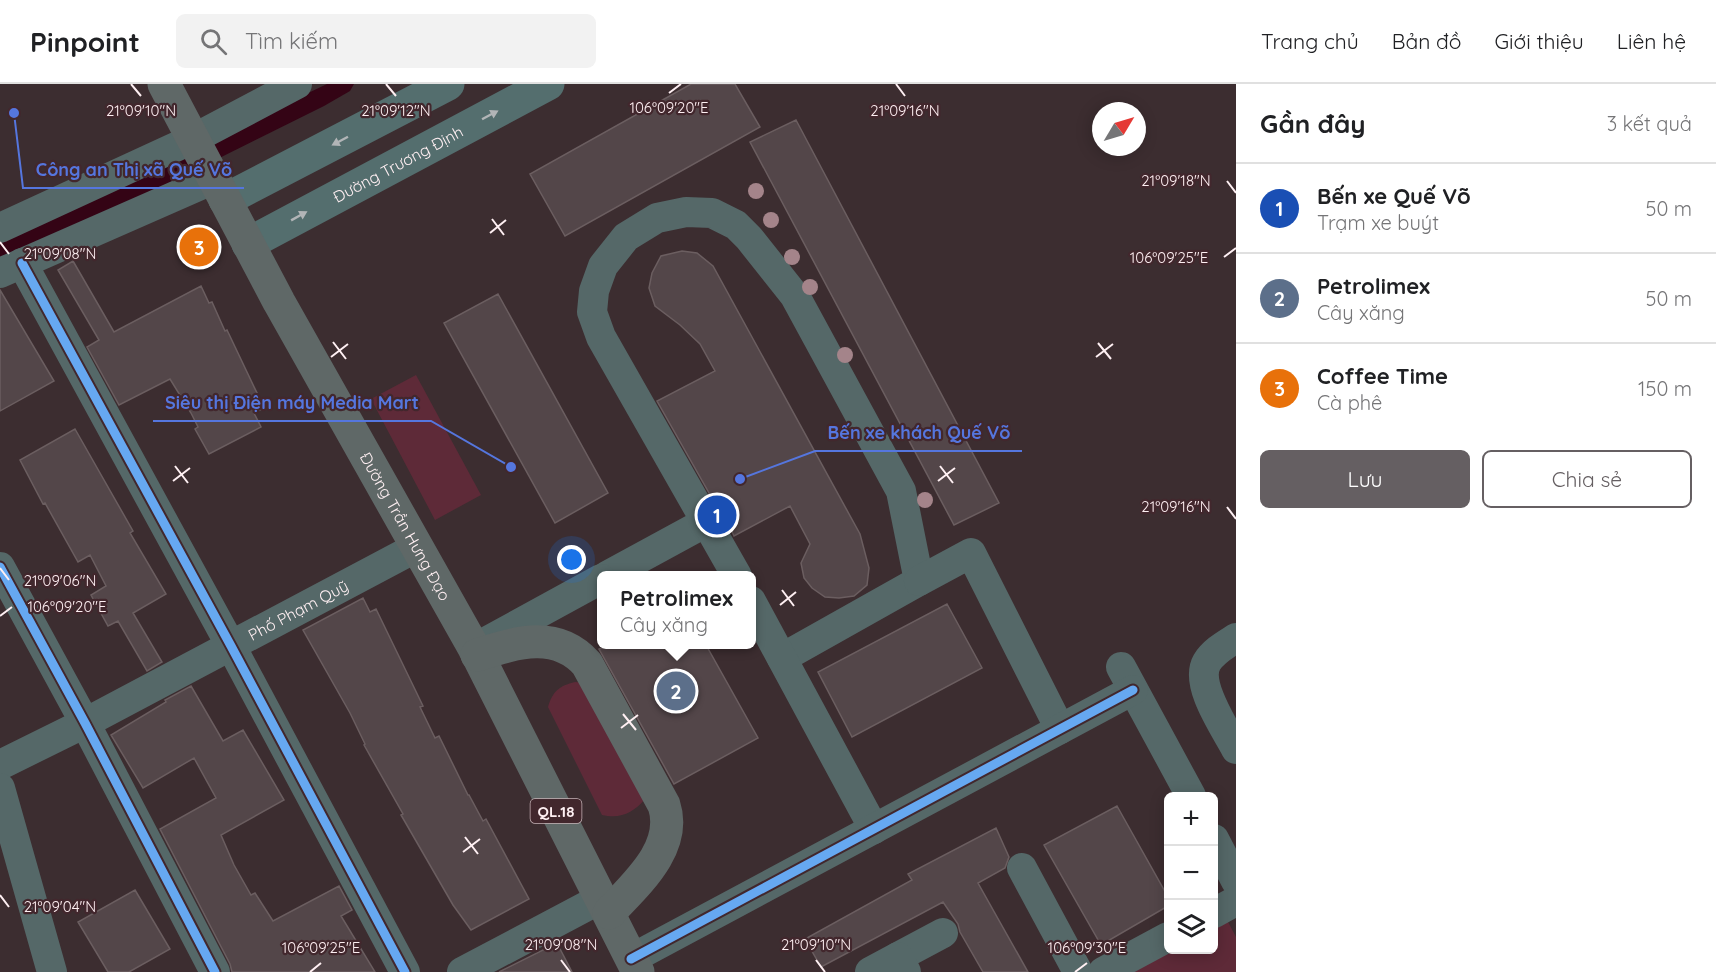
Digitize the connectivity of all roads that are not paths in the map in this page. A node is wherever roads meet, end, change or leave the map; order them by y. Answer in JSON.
{"nodes":[{"id":1,"x":164,"y":84,"type":"edge"},
{"id":2,"x":297,"y":84,"type":"edge"},
{"id":3,"x":448,"y":84,"type":"edge"},
{"id":4,"x":548,"y":84,"type":"edge"},
{"id":5,"x":515,"y":92,"type":"edge"},
{"id":6,"x":193,"y":139,"type":"junction"},
{"id":7,"x":219,"y":190,"type":"junction"},
{"id":8,"x":0,"y":228,"type":"edge"},
{"id":9,"x":248,"y":244,"type":"junction"},
{"id":10,"x":11,"y":268,"type":"edge"},
{"id":11,"x":708,"y":520,"type":"junction"},
{"id":12,"x":417,"y":547,"type":"junction"},
{"id":13,"x":0,"y":567,"type":"edge"},
{"id":14,"x":616,"y":571,"type":"edge"},
{"id":15,"x":734,"y":571,"type":"edge"},
{"id":16,"x":597,"y":581,"type":"edge"},
{"id":17,"x":919,"y":581,"type":"junction"},
{"id":18,"x":756,"y":610,"type":"edge"},
{"id":19,"x":1236,"y":638,"type":"edge"},
{"id":20,"x":231,"y":646,"type":"junction"},
{"id":21,"x":475,"y":652,"type":"junction"},
{"id":22,"x":782,"y":658,"type":"junction"},
{"id":23,"x":85,"y":723,"type":"junction"},
{"id":24,"x":1060,"y":729,"type":"junction"},
{"id":25,"x":1236,"y":748,"type":"edge"},
{"id":26,"x":0,"y":765,"type":"edge"},
{"id":27,"x":0,"y":788,"type":"edge"},
{"id":28,"x":1189,"y":792,"type":"edge"},
{"id":29,"x":874,"y":829,"type":"junction"},
{"id":30,"x":7,"y":844,"type":"edge"},
{"id":31,"x":1218,"y":846,"type":"edge"},
{"id":32,"x":1022,"y":868,"type":"dead end"},
{"id":33,"x":1236,"y":881,"type":"edge"},
{"id":34,"x":1236,"y":901,"type":"edge"},
{"id":35,"x":605,"y":906,"type":"junction"},
{"id":36,"x":1218,"y":911,"type":"edge"},
{"id":37,"x":943,"y":933,"type":"dead end"},
{"id":38,"x":1164,"y":939,"type":"edge"},
{"id":39,"x":635,"y":965,"type":"edge"},
{"id":40,"x":902,"y":965,"type":"edge"},
{"id":41,"x":46,"y":970,"type":"edge"},
{"id":42,"x":216,"y":972,"type":"edge"},
{"id":43,"x":405,"y":972,"type":"edge"},
{"id":44,"x":462,"y":972,"type":"edge"},
{"id":45,"x":870,"y":972,"type":"edge"},
{"id":46,"x":1078,"y":972,"type":"edge"},
{"id":47,"x":1104,"y":972,"type":"edge"}],
"edges":[{"from":1,"to":6,"type":"highway","name":"Đường Trần Hưng Đạo","number":"QL.18"},
{"from":2,"to":6,"type":"street"},
{"from":3,"to":7,"type":"main road","one_way":true},
{"from":4,"to":5,"type":"main road","name":"Đường Trương Định"},
{"from":9,"to":5,"type":"main road","name":"Đường Trương Định","one_way":true},
{"from":6,"to":7,"type":"highway","name":"Đường Trần Hưng Đạo","number":"QL.18"},
{"from":6,"to":8,"type":"street"},
{"from":7,"to":9,"type":"highway","name":"Đường Trần Hưng Đạo","number":"QL.18"},
{"from":7,"to":10,"type":"street"},
{"from":9,"to":12,"type":"highway","name":"Đường Trần Hưng Đạo","number":"QL.18"},
{"from":10,"to":20,"type":"street"},
{"from":11,"to":14,"type":"street"},
{"from":11,"to":15,"type":"street"},
{"from":11,"to":17,"type":"street"},
{"from":12,"to":20,"type":"street","name":"Phố Phạm Quỹ"},
{"from":12,"to":21,"type":"highway","name":"Đường Trần Hưng Đạo","number":"QL.18"},
{"from":13,"to":23,"type":"street"},
{"from":16,"to":21,"type":"street"},
{"from":17,"to":22,"type":"street"},
{"from":17,"to":24,"type":"street"},
{"from":18,"to":22,"type":"street"},
{"from":19,"to":25,"type":"street"},
{"from":20,"to":23,"type":"street","name":"Phố Phạm Quỹ"},
{"from":20,"to":43,"type":"street"},
{"from":21,"to":35,"type":"highway","name":"Đường Trần Hưng Đạo","number":"QL.18"},
{"from":21,"to":35,"type":"highway"},
{"from":22,"to":29,"type":"street"},
{"from":23,"to":26,"type":"street","name":"Phố Phạm Quỹ"},
{"from":23,"to":42,"type":"street"},
{"from":24,"to":28,"type":"street"},
{"from":24,"to":29,"type":"street"},
{"from":27,"to":30,"type":"street"},
{"from":29,"to":39,"type":"street"},
{"from":30,"to":41,"type":"street"},
{"from":31,"to":33,"type":"street"},
{"from":32,"to":46,"type":"street"},
{"from":34,"to":36,"type":"street"},
{"from":35,"to":39,"type":"highway","name":"Đường Trần Hưng Đạo","number":"QL.18"},
{"from":35,"to":44,"type":"street"},
{"from":37,"to":40,"type":"street"},
{"from":38,"to":47,"type":"street"},
{"from":40,"to":45,"type":"street"}]}
